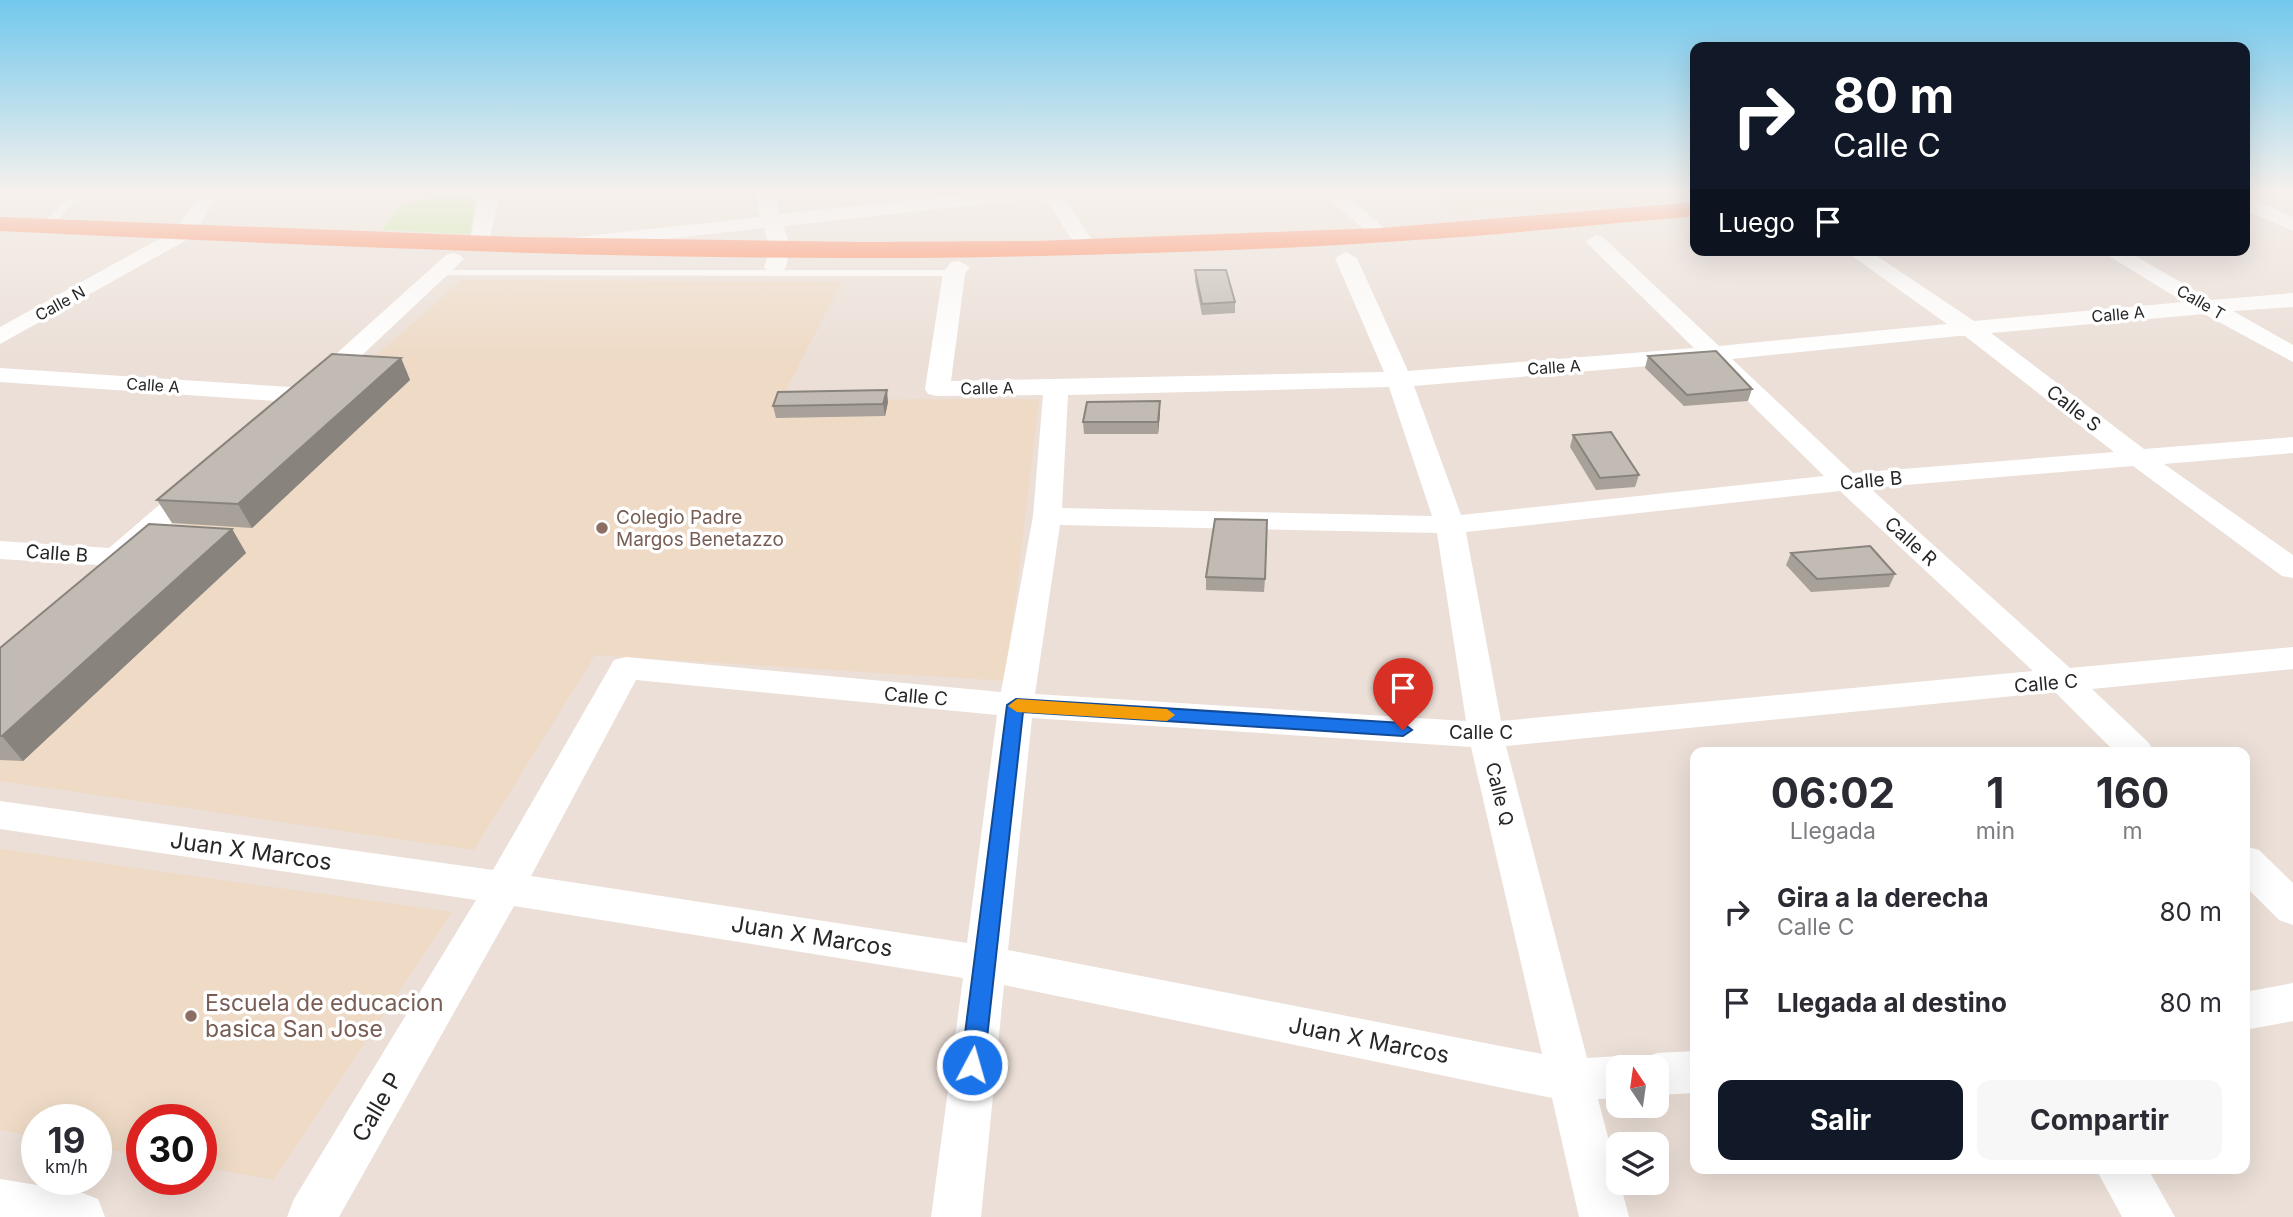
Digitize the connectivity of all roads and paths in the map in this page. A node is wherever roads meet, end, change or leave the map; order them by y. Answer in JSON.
{"nodes":[{"id":1,"x":135,"y":248,"type":"edge"},
{"id":2,"x":579,"y":248,"type":"edge"},
{"id":3,"x":776,"y":248,"type":"edge"},
{"id":4,"x":1040,"y":248,"type":"edge"},
{"id":5,"x":1496,"y":248,"type":"edge"},
{"id":6,"x":1603,"y":248,"type":"edge"},
{"id":7,"x":156,"y":249,"type":"junction"},
{"id":8,"x":1863,"y":256,"type":"edge"},
{"id":9,"x":2120,"y":256,"type":"edge"},
{"id":10,"x":777,"y":258,"type":"junction"},
{"id":11,"x":1346,"y":258,"type":"junction"},
{"id":12,"x":445,"y":266,"type":"junction"},
{"id":13,"x":957,"y":270,"type":"junction"},
{"id":14,"x":2293,"y":300,"type":"edge"},
{"id":15,"x":2209,"y":306,"type":"junction"},
{"id":16,"x":1969,"y":328,"type":"junction"},
{"id":17,"x":0,"y":337,"type":"edge"},
{"id":18,"x":1716,"y":354,"type":"junction"},
{"id":19,"x":2293,"y":355,"type":"edge"},
{"id":20,"x":0,"y":375,"type":"edge"},
{"id":21,"x":1399,"y":379,"type":"junction"},
{"id":22,"x":1056,"y":386,"type":"junction"},
{"id":23,"x":305,"y":395,"type":"junction"},
{"id":24,"x":274,"y":422,"type":"edge"},
{"id":25,"x":2293,"y":445,"type":"edge"},
{"id":26,"x":2138,"y":457,"type":"junction"},
{"id":27,"x":221,"y":467,"type":"edge"},
{"id":28,"x":1846,"y":482,"type":"junction"},
{"id":29,"x":1047,"y":516,"type":"junction"},
{"id":30,"x":1450,"y":524,"type":"junction"},
{"id":31,"x":0,"y":550,"type":"edge"},
{"id":32,"x":115,"y":557,"type":"junction"},
{"id":33,"x":2293,"y":569,"type":"edge"},
{"id":34,"x":83,"y":583,"type":"edge"},
{"id":35,"x":2293,"y":658,"type":"edge"},
{"id":36,"x":2064,"y":681,"type":"junction"},
{"id":37,"x":1016,"y":705,"type":"junction"},
{"id":38,"x":1486,"y":735,"type":"junction"},
{"id":39,"x":2131,"y":747,"type":"edge"},
{"id":40,"x":0,"y":815,"type":"edge"},
{"id":41,"x":2250,"y":866,"type":"edge"},
{"id":42,"x":504,"y":888,"type":"junction"},
{"id":43,"x":2293,"y":908,"type":"edge"},
{"id":44,"x":983,"y":963,"type":"junction"},
{"id":45,"x":2293,"y":1002,"type":"edge"},
{"id":46,"x":2250,"y":1010,"type":"edge"},
{"id":47,"x":1690,"y":1072,"type":"edge"},
{"id":48,"x":1670,"y":1073,"type":"edge"},
{"id":49,"x":1606,"y":1078,"type":"edge"},
{"id":50,"x":1569,"y":1080,"type":"junction"},
{"id":51,"x":2123,"y":1174,"type":"edge"},
{"id":52,"x":0,"y":1204,"type":"edge"},
{"id":53,"x":80,"y":1217,"type":"edge"},
{"id":54,"x":312,"y":1217,"type":"edge"},
{"id":55,"x":956,"y":1217,"type":"edge"},
{"id":56,"x":1604,"y":1217,"type":"edge"},
{"id":57,"x":2150,"y":1217,"type":"edge"}],
"edges":[{"from":1,"to":7,"type":"highway"},
{"from":2,"to":10,"type":"highway"},
{"from":3,"to":10,"type":"street"},
{"from":4,"to":10,"type":"highway"},
{"from":5,"to":11,"type":"highway"},
{"from":6,"to":18,"type":"street","name":"Calle R"},
{"from":7,"to":12,"type":"highway"},
{"from":7,"to":17,"type":"street","name":"Calle N"},
{"from":8,"to":16,"type":"street","name":"Calle S"},
{"from":9,"to":15,"type":"street","name":"Calle T"},
{"from":10,"to":12,"type":"highway"},
{"from":10,"to":13,"type":"highway"},
{"from":11,"to":13,"type":"highway"},
{"from":11,"to":21,"type":"street","name":"Calle Q"},
{"from":12,"to":13,"type":"lane"},
{"from":12,"to":23,"type":"street"},
{"from":13,"to":22,"type":"street","name":"Calle A"},
{"from":14,"to":15,"type":"street","name":"Calle A"},
{"from":15,"to":16,"type":"street","name":"Calle A"},
{"from":15,"to":19,"type":"street","name":"Calle T"},
{"from":16,"to":18,"type":"street","name":"Calle A"},
{"from":16,"to":26,"type":"street","name":"Calle S"},
{"from":18,"to":21,"type":"street","name":"Calle A"},
{"from":18,"to":28,"type":"street","name":"Calle R"},
{"from":20,"to":23,"type":"street","name":"Calle A"},
{"from":21,"to":22,"type":"street","name":"Calle A"},
{"from":21,"to":30,"type":"street","name":"Calle Q"},
{"from":22,"to":29,"type":"street"},
{"from":23,"to":24,"type":"street"},
{"from":25,"to":26,"type":"street","name":"Calle B"},
{"from":26,"to":28,"type":"street","name":"Calle B"},
{"from":26,"to":33,"type":"street","name":"Calle S"},
{"from":27,"to":32,"type":"street"},
{"from":28,"to":30,"type":"street","name":"Calle B"},
{"from":28,"to":36,"type":"street","name":"Calle R"},
{"from":29,"to":30,"type":"street","name":"Calle B"},
{"from":29,"to":37,"type":"street"},
{"from":30,"to":38,"type":"street","name":"Calle Q"},
{"from":31,"to":32,"type":"street","name":"Calle B"},
{"from":32,"to":34,"type":"street"},
{"from":35,"to":36,"type":"street","name":"Calle C"},
{"from":36,"to":38,"type":"street","name":"Calle C"},
{"from":36,"to":39,"type":"street","name":"Calle R"},
{"from":37,"to":38,"type":"street","name":"Calle C"},
{"from":37,"to":42,"type":"street","name":"Calle C"},
{"from":37,"to":44,"type":"street"},
{"from":38,"to":50,"type":"street","name":"Calle Q"},
{"from":40,"to":42,"type":"street","name":"Juan X Marcos"},
{"from":41,"to":43,"type":"street"},
{"from":42,"to":44,"type":"street","name":"Juan X Marcos"},
{"from":42,"to":54,"type":"street","name":"Calle P"},
{"from":44,"to":50,"type":"street","name":"Juan X Marcos"},
{"from":44,"to":55,"type":"street"},
{"from":45,"to":46,"type":"street"},
{"from":47,"to":48,"type":"street"},
{"from":49,"to":50,"type":"street","name":"Juan X Marcos"},
{"from":50,"to":56,"type":"street","name":"Calle Q"},
{"from":51,"to":57,"type":"street"},
{"from":52,"to":53,"type":"street"}]}
